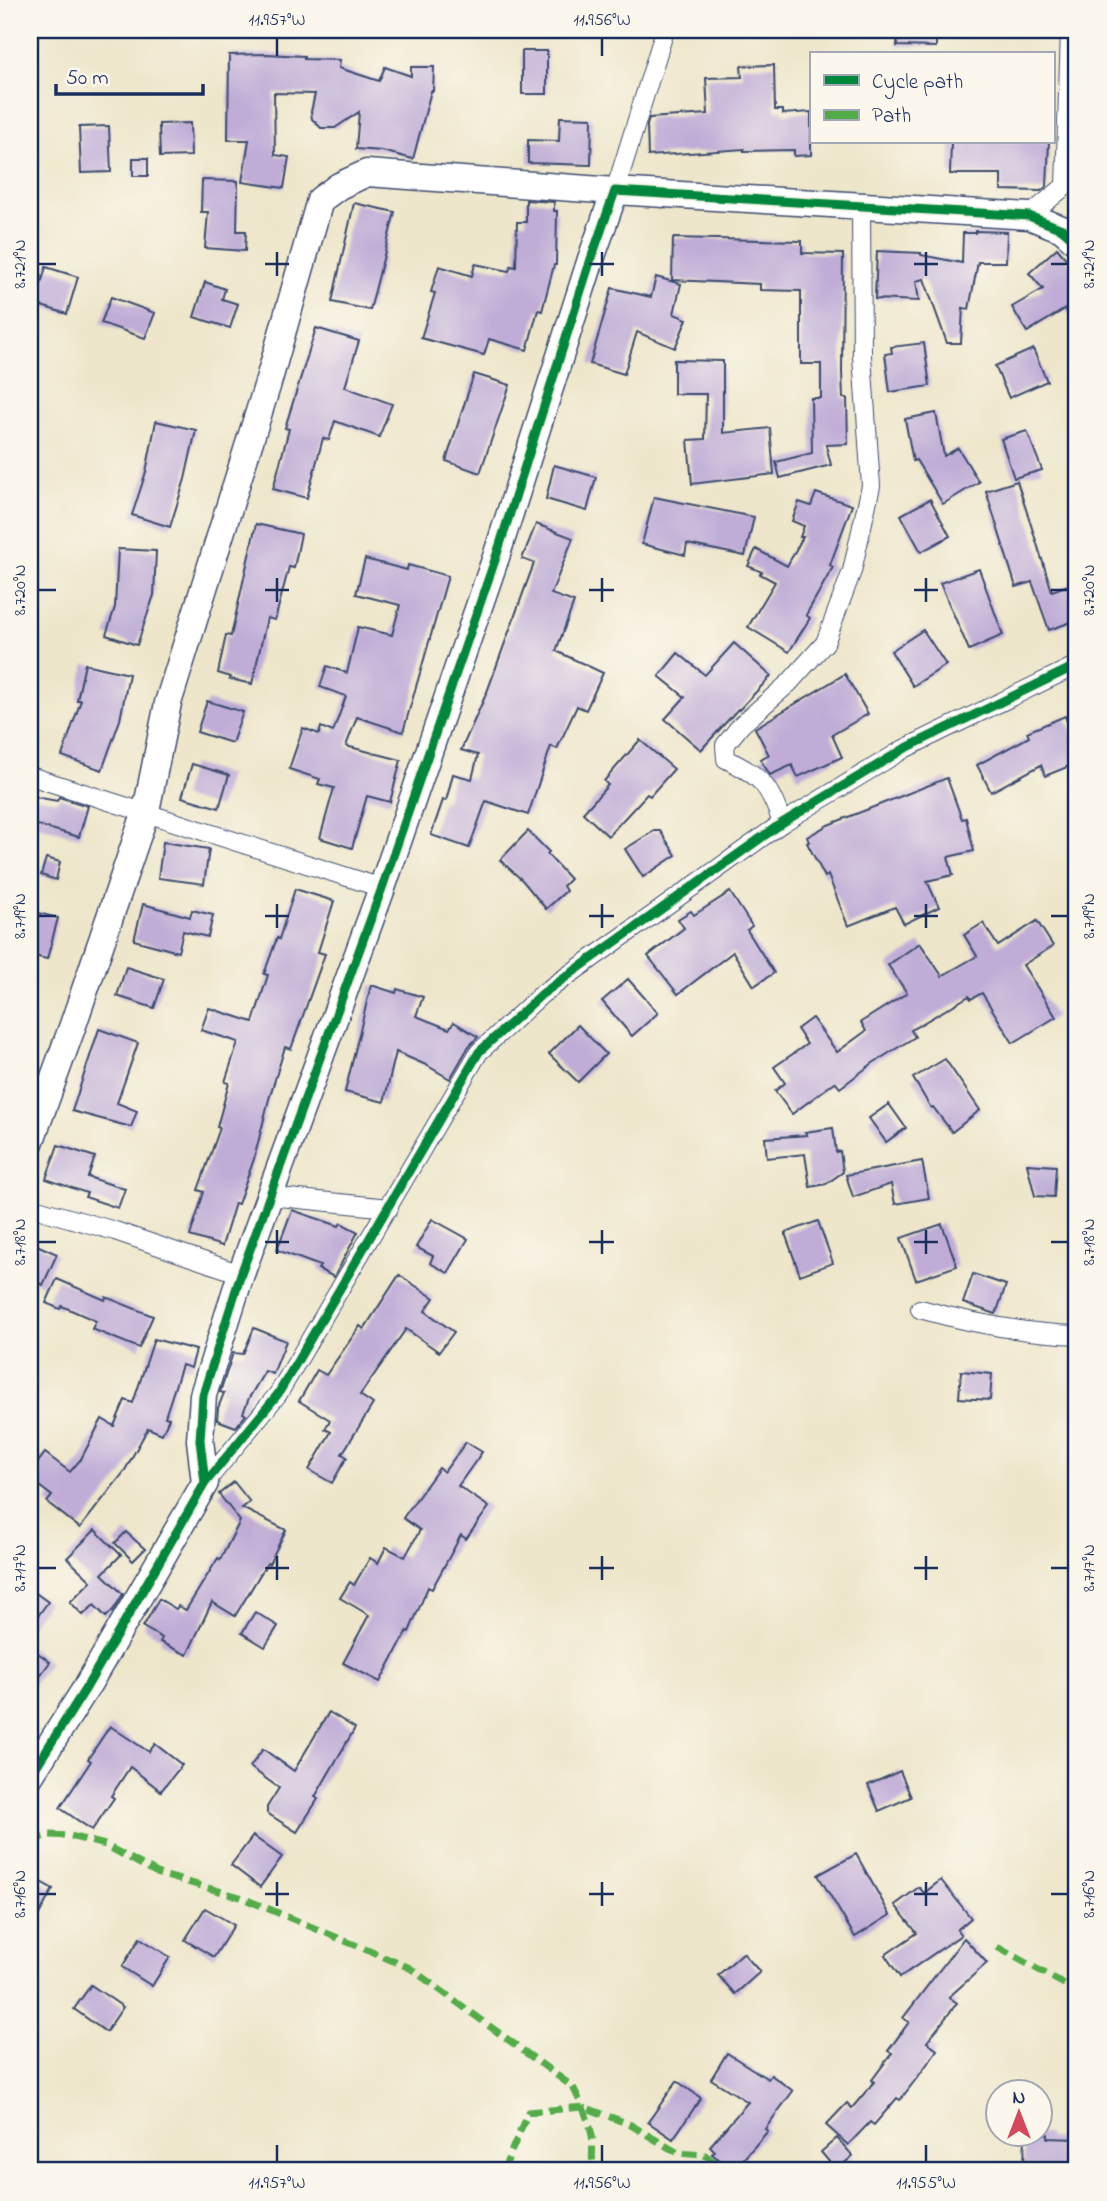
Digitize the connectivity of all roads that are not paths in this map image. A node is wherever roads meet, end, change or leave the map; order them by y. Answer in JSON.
{"nodes":[{"id":1,"x":665,"y":30,"type":"edge"},
{"id":2,"x":1070,"y":30,"type":"edge"},
{"id":3,"x":615,"y":191,"type":"junction"},
{"id":4,"x":861,"y":207,"type":"junction"},
{"id":5,"x":1029,"y":216,"type":"junction"},
{"id":6,"x":1077,"y":242,"type":"edge"},
{"id":7,"x":1077,"y":665,"type":"edge"},
{"id":8,"x":30,"y":776,"type":"edge"},
{"id":9,"x":146,"y":811,"type":"junction"},
{"id":10,"x":782,"y":823,"type":"junction"},
{"id":11,"x":382,"y":888,"type":"junction"},
{"id":12,"x":30,"y":1143,"type":"edge"},
{"id":13,"x":269,"y":1196,"type":"junction"},
{"id":14,"x":30,"y":1207,"type":"edge"},
{"id":15,"x":389,"y":1209,"type":"junction"},
{"id":16,"x":241,"y":1274,"type":"junction"},
{"id":17,"x":920,"y":1309,"type":"dead end"},
{"id":18,"x":1077,"y":1335,"type":"edge"},
{"id":19,"x":205,"y":1483,"type":"junction"},
{"id":20,"x":30,"y":1776,"type":"edge"}],
"edges":[{"from":1,"to":3,"type":"street"},
{"from":2,"to":5,"type":"street"},
{"from":3,"to":4,"type":"street"},
{"from":3,"to":9,"type":"street"},
{"from":3,"to":11,"type":"street"},
{"from":4,"to":5,"type":"street"},
{"from":4,"to":10,"type":"street"},
{"from":5,"to":6,"type":"street"},
{"from":7,"to":10,"type":"street"},
{"from":8,"to":9,"type":"street"},
{"from":9,"to":11,"type":"street"},
{"from":9,"to":12,"type":"street"},
{"from":10,"to":15,"type":"street"},
{"from":11,"to":13,"type":"street"},
{"from":13,"to":15,"type":"street"},
{"from":13,"to":16,"type":"street"},
{"from":14,"to":16,"type":"street"},
{"from":15,"to":19,"type":"street"},
{"from":16,"to":19,"type":"street"},
{"from":17,"to":18,"type":"street"},
{"from":19,"to":20,"type":"street"}]}
